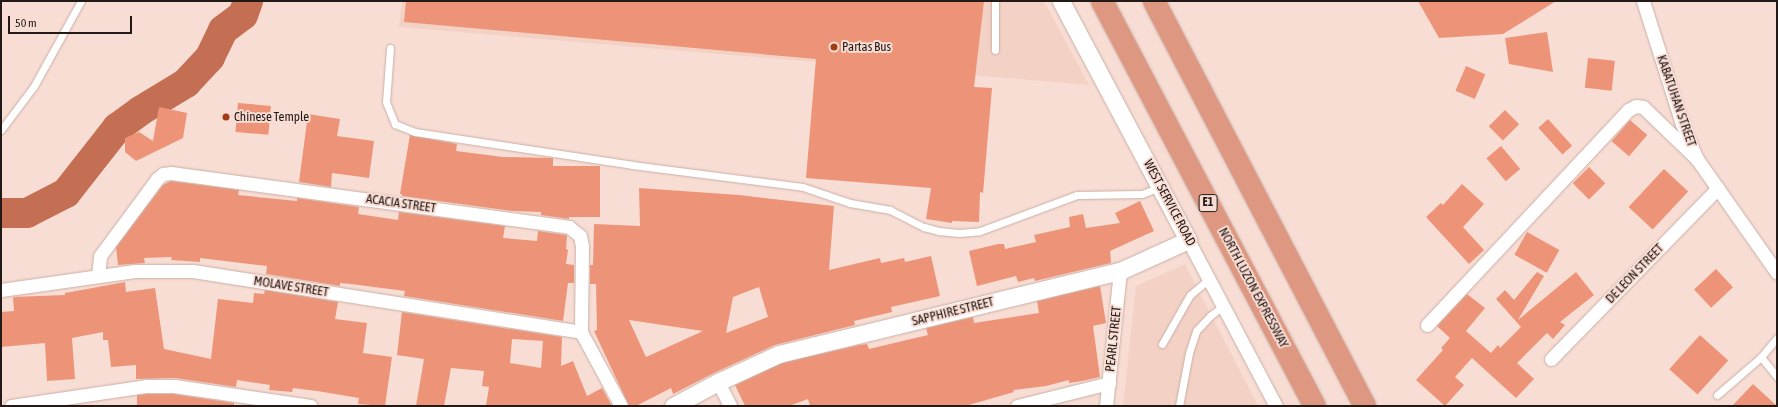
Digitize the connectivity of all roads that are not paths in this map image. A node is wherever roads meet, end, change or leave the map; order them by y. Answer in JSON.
{"nodes":[{"id":1,"x":81,"y":1,"type":"edge"},
{"id":2,"x":995,"y":1,"type":"edge"},
{"id":3,"x":1062,"y":1,"type":"edge"},
{"id":4,"x":1102,"y":1,"type":"edge"},
{"id":5,"x":1154,"y":1,"type":"edge"},
{"id":6,"x":1643,"y":1,"type":"edge"},
{"id":7,"x":390,"y":48,"type":"dead end"},
{"id":8,"x":995,"y":50,"type":"dead end"},
{"id":9,"x":1,"y":130,"type":"edge"},
{"id":10,"x":1697,"y":159,"type":"junction"},
{"id":11,"x":1161,"y":187,"type":"junction"},
{"id":12,"x":1718,"y":188,"type":"junction"},
{"id":13,"x":1188,"y":240,"type":"junction"},
{"id":14,"x":1120,"y":271,"type":"junction"},
{"id":15,"x":1777,"y":273,"type":"edge"},
{"id":16,"x":98,"y":276,"type":"junction"},
{"id":17,"x":1209,"y":279,"type":"junction"},
{"id":18,"x":1,"y":290,"type":"edge"},
{"id":19,"x":1223,"y":306,"type":"junction"},
{"id":20,"x":1427,"y":325,"type":"dead end"},
{"id":21,"x":581,"y":332,"type":"junction"},
{"id":22,"x":1777,"y":338,"type":"edge"},
{"id":23,"x":1162,"y":344,"type":"dead end"},
{"id":24,"x":1761,"y":357,"type":"junction"},
{"id":25,"x":1551,"y":359,"type":"dead end"},
{"id":26,"x":1777,"y":377,"type":"edge"},
{"id":27,"x":718,"y":382,"type":"junction"},
{"id":28,"x":1109,"y":383,"type":"junction"},
{"id":29,"x":1717,"y":395,"type":"dead end"},
{"id":30,"x":11,"y":406,"type":"edge"},
{"id":31,"x":311,"y":406,"type":"edge"},
{"id":32,"x":621,"y":406,"type":"edge"},
{"id":33,"x":673,"y":406,"type":"edge"},
{"id":34,"x":730,"y":406,"type":"edge"},
{"id":35,"x":1017,"y":406,"type":"edge"},
{"id":36,"x":1106,"y":406,"type":"edge"},
{"id":37,"x":1179,"y":406,"type":"edge"},
{"id":38,"x":1276,"y":406,"type":"edge"},
{"id":39,"x":1315,"y":406,"type":"edge"},
{"id":40,"x":1365,"y":406,"type":"edge"}],
"edges":[{"from":1,"to":9,"type":"lane"},
{"from":2,"to":8,"type":"lane"},
{"from":3,"to":11,"type":"street","name":"WEST SERVICE ROAD"},
{"from":4,"to":39,"type":"highway","name":"NORTH LUZON EXPRESSWAY","number":"E1"},
{"from":5,"to":40,"type":"highway"},
{"from":6,"to":10,"type":"street","name":"KABATUHAN STREET"},
{"from":7,"to":11,"type":"lane"},
{"from":10,"to":12,"type":"street","name":"KABATUHAN STREET"},
{"from":10,"to":20,"type":"street"},
{"from":11,"to":13,"type":"street","name":"WEST SERVICE ROAD"},
{"from":12,"to":15,"type":"street","name":"KABATUHAN STREET"},
{"from":12,"to":25,"type":"street","name":"DE LEON STREET"},
{"from":13,"to":14,"type":"street","name":"SAPPHIRE STREET"},
{"from":13,"to":17,"type":"street","name":"WEST SERVICE ROAD"},
{"from":14,"to":27,"type":"street","name":"SAPPHIRE STREET"},
{"from":14,"to":28,"type":"street","name":"PEARL STREET"},
{"from":16,"to":18,"type":"street","name":"MOLAVE STREET"},
{"from":16,"to":21,"type":"street","name":"MOLAVE STREET"},
{"from":16,"to":21,"type":"street","name":"ACACIA STREET"},
{"from":17,"to":19,"type":"street","name":"WEST SERVICE ROAD"},
{"from":17,"to":23,"type":"lane"},
{"from":19,"to":37,"type":"lane"},
{"from":19,"to":38,"type":"street","name":"WEST SERVICE ROAD"},
{"from":21,"to":32,"type":"street","name":"ACACIA STREET"},
{"from":22,"to":24,"type":"lane"},
{"from":24,"to":26,"type":"lane"},
{"from":24,"to":29,"type":"lane"},
{"from":27,"to":33,"type":"street","name":"SAPPHIRE STREET"},
{"from":27,"to":34,"type":"street"},
{"from":28,"to":35,"type":"street"},
{"from":28,"to":36,"type":"street","name":"PEARL STREET"},
{"from":30,"to":31,"type":"street"}]}
